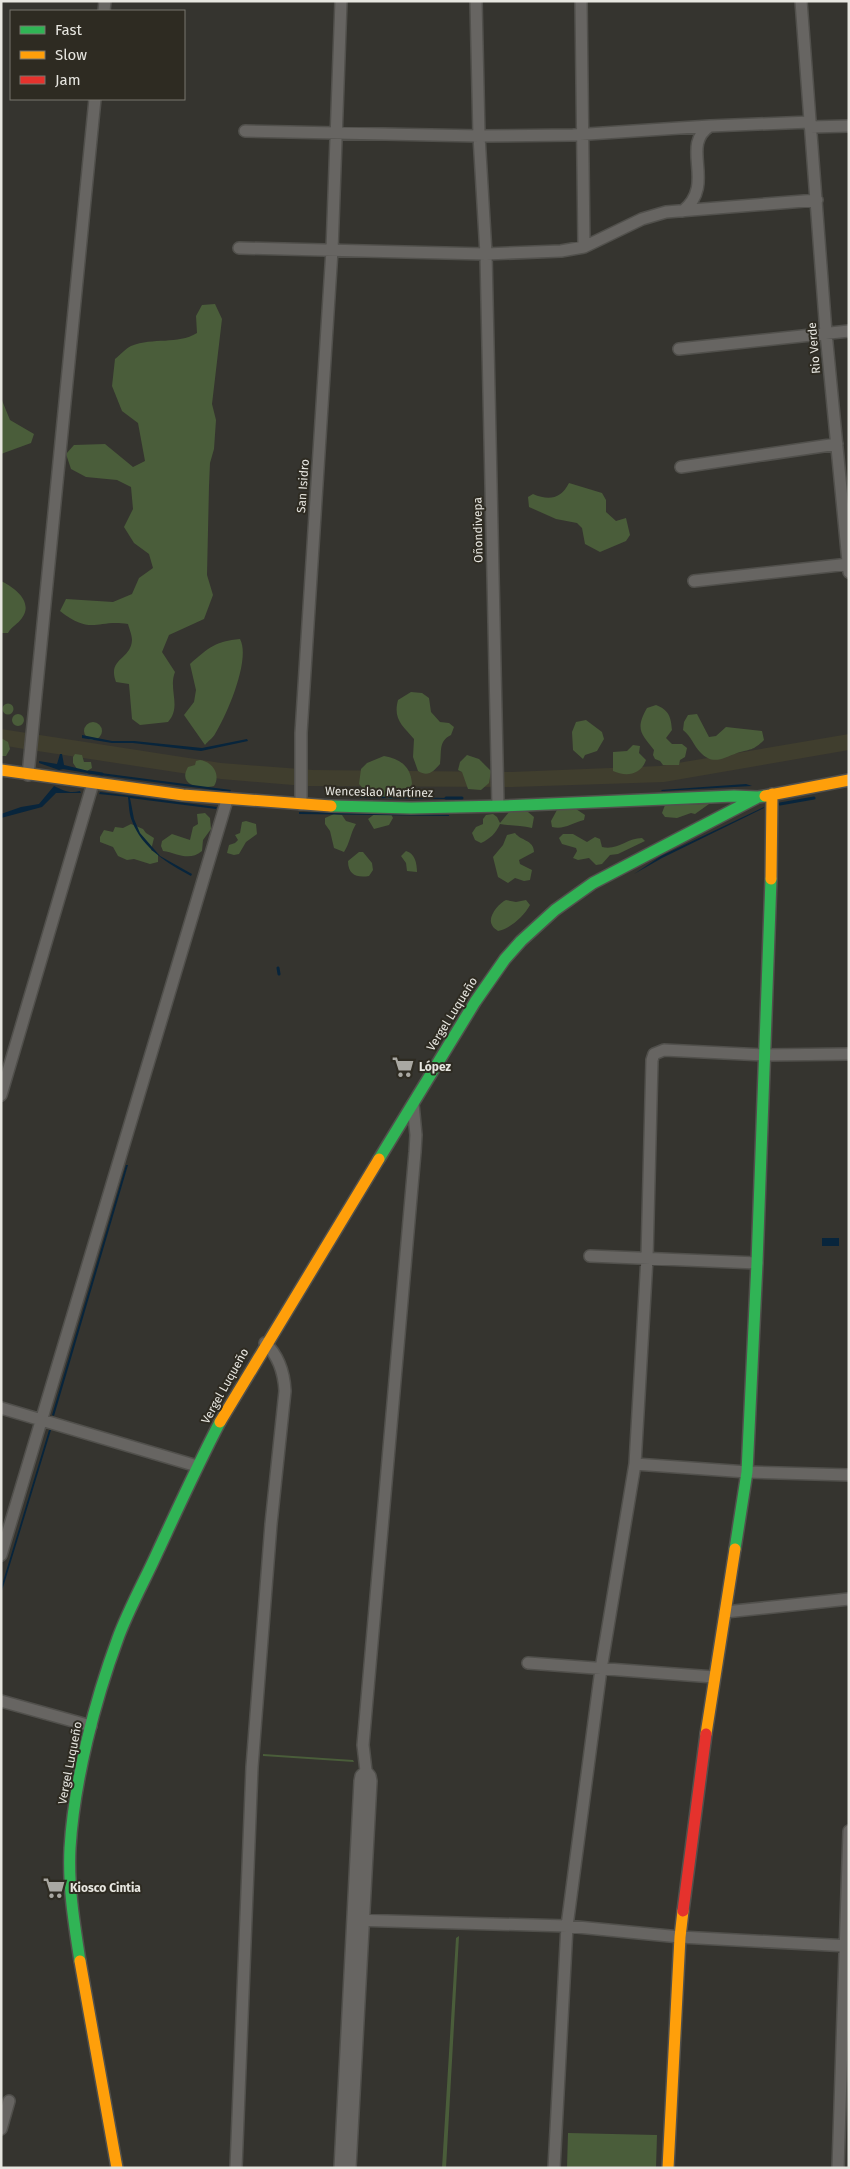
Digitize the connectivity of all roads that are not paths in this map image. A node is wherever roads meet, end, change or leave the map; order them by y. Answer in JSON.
{"nodes":[{"id":1,"x":341,"y":1,"type":"edge"},
{"id":2,"x":476,"y":1,"type":"edge"},
{"id":3,"x":581,"y":1,"type":"edge"},
{"id":4,"x":802,"y":1,"type":"edge"},
{"id":5,"x":95,"y":100,"type":"edge"},
{"id":6,"x":810,"y":125,"type":"junction"},
{"id":7,"x":710,"y":126,"type":"junction"},
{"id":8,"x":849,"y":126,"type":"edge"},
{"id":9,"x":245,"y":131,"type":"dead end"},
{"id":10,"x":337,"y":132,"type":"junction"},
{"id":11,"x":583,"y":134,"type":"junction"},
{"id":12,"x":479,"y":136,"type":"junction"},
{"id":13,"x":817,"y":200,"type":"junction"},
{"id":14,"x":683,"y":210,"type":"junction"},
{"id":15,"x":584,"y":247,"type":"junction"},
{"id":16,"x":239,"y":248,"type":"dead end"},
{"id":17,"x":332,"y":250,"type":"junction"},
{"id":18,"x":486,"y":254,"type":"junction"},
{"id":19,"x":849,"y":331,"type":"edge"},
{"id":20,"x":826,"y":333,"type":"junction"},
{"id":21,"x":679,"y":349,"type":"dead end"},
{"id":22,"x":837,"y":444,"type":"junction"},
{"id":23,"x":681,"y":467,"type":"dead end"},
{"id":24,"x":848,"y":564,"type":"edge"},
{"id":25,"x":849,"y":572,"type":"edge"},
{"id":26,"x":694,"y":581,"type":"dead end"},
{"id":27,"x":1,"y":770,"type":"edge"},
{"id":28,"x":28,"y":775,"type":"junction"},
{"id":29,"x":849,"y":780,"type":"edge"},
{"id":30,"x":93,"y":783,"type":"junction"},
{"id":31,"x":772,"y":794,"type":"junction"},
{"id":32,"x":758,"y":797,"type":"junction"},
{"id":33,"x":228,"y":800,"type":"junction"},
{"id":34,"x":301,"y":804,"type":"junction"},
{"id":35,"x":498,"y":806,"type":"junction"},
{"id":36,"x":849,"y":1054,"type":"edge"},
{"id":37,"x":764,"y":1055,"type":"junction"},
{"id":38,"x":1,"y":1095,"type":"edge"},
{"id":39,"x":413,"y":1104,"type":"junction"},
{"id":40,"x":590,"y":1256,"type":"dead end"},
{"id":41,"x":647,"y":1258,"type":"junction"},
{"id":42,"x":757,"y":1263,"type":"junction"},
{"id":43,"x":265,"y":1343,"type":"junction"},
{"id":44,"x":1,"y":1408,"type":"edge"},
{"id":45,"x":42,"y":1420,"type":"junction"},
{"id":46,"x":636,"y":1464,"type":"junction"},
{"id":47,"x":196,"y":1466,"type":"junction"},
{"id":48,"x":747,"y":1472,"type":"junction"},
{"id":49,"x":849,"y":1474,"type":"edge"},
{"id":50,"x":1,"y":1555,"type":"edge"},
{"id":51,"x":849,"y":1599,"type":"edge"},
{"id":52,"x":725,"y":1612,"type":"junction"},
{"id":53,"x":528,"y":1664,"type":"dead end"},
{"id":54,"x":601,"y":1669,"type":"junction"},
{"id":55,"x":714,"y":1677,"type":"junction"},
{"id":56,"x":1,"y":1700,"type":"edge"},
{"id":57,"x":91,"y":1726,"type":"junction"},
{"id":58,"x":849,"y":1831,"type":"edge"},
{"id":59,"x":358,"y":1920,"type":"junction"},
{"id":60,"x":567,"y":1926,"type":"junction"},
{"id":61,"x":680,"y":1937,"type":"junction"},
{"id":62,"x":847,"y":1947,"type":"edge"},
{"id":63,"x":9,"y":2102,"type":"dead end"},
{"id":64,"x":844,"y":2108,"type":"edge"},
{"id":65,"x":1,"y":2128,"type":"edge"},
{"id":66,"x":117,"y":2168,"type":"edge"},
{"id":67,"x":236,"y":2168,"type":"edge"},
{"id":68,"x":340,"y":2168,"type":"edge"},
{"id":69,"x":350,"y":2168,"type":"edge"},
{"id":70,"x":554,"y":2168,"type":"edge"},
{"id":71,"x":668,"y":2168,"type":"edge"},
{"id":72,"x":838,"y":2168,"type":"edge"}],
"edges":[{"from":1,"to":10,"type":"street","name":"San Isidro"},
{"from":2,"to":12,"type":"street","name":"Oñondivepa"},
{"from":3,"to":11,"type":"street"},
{"from":4,"to":6,"type":"street","name":"Rio Verde"},
{"from":5,"to":28,"type":"street"},
{"from":6,"to":7,"type":"street"},
{"from":6,"to":8,"type":"street"},
{"from":6,"to":13,"type":"street","name":"Rio Verde"},
{"from":7,"to":11,"type":"street"},
{"from":7,"to":14,"type":"street"},
{"from":9,"to":10,"type":"street"},
{"from":10,"to":12,"type":"street"},
{"from":10,"to":17,"type":"street","name":"San Isidro"},
{"from":11,"to":12,"type":"street"},
{"from":11,"to":15,"type":"street"},
{"from":12,"to":18,"type":"street","name":"Oñondivepa"},
{"from":13,"to":14,"type":"street"},
{"from":13,"to":20,"type":"street","name":"Rio Verde"},
{"from":14,"to":15,"type":"street"},
{"from":15,"to":18,"type":"street"},
{"from":16,"to":17,"type":"street"},
{"from":17,"to":18,"type":"street"},
{"from":17,"to":34,"type":"street","name":"San Isidro"},
{"from":18,"to":35,"type":"street","name":"Oñondivepa"},
{"from":19,"to":20,"type":"street"},
{"from":20,"to":21,"type":"street"},
{"from":20,"to":22,"type":"street","name":"Rio Verde"},
{"from":22,"to":23,"type":"street"},
{"from":22,"to":24,"type":"street","name":"Rio Verde"},
{"from":24,"to":25,"type":"street","name":"Rio Verde"},
{"from":24,"to":26,"type":"street"},
{"from":27,"to":28,"type":"main road","name":"Wenceslao Martínez"},
{"from":28,"to":30,"type":"main road","name":"Wenceslao Martínez"},
{"from":29,"to":31,"type":"main road"},
{"from":30,"to":33,"type":"main road","name":"Wenceslao Martínez"},
{"from":30,"to":38,"type":"street"},
{"from":31,"to":32,"type":"main road"},
{"from":31,"to":37,"type":"main road"},
{"from":32,"to":35,"type":"main road","name":"Wenceslao Martínez"},
{"from":32,"to":39,"type":"main road","name":"Vergel Luqueño"},
{"from":33,"to":34,"type":"main road","name":"Wenceslao Martínez"},
{"from":33,"to":45,"type":"street"},
{"from":34,"to":35,"type":"main road","name":"Wenceslao Martínez"},
{"from":36,"to":37,"type":"street"},
{"from":37,"to":41,"type":"street"},
{"from":37,"to":42,"type":"main road"},
{"from":39,"to":43,"type":"main road","name":"Vergel Luqueño"},
{"from":39,"to":59,"type":"street"},
{"from":40,"to":41,"type":"street"},
{"from":41,"to":42,"type":"street"},
{"from":41,"to":46,"type":"street"},
{"from":42,"to":48,"type":"main road"},
{"from":43,"to":47,"type":"main road","name":"Vergel Luqueño"},
{"from":43,"to":67,"type":"street"},
{"from":44,"to":45,"type":"street"},
{"from":45,"to":47,"type":"street"},
{"from":45,"to":50,"type":"street"},
{"from":46,"to":48,"type":"street"},
{"from":46,"to":54,"type":"street"},
{"from":47,"to":57,"type":"main road","name":"Vergel Luqueño"},
{"from":48,"to":49,"type":"street"},
{"from":48,"to":52,"type":"main road"},
{"from":51,"to":52,"type":"street"},
{"from":52,"to":55,"type":"main road"},
{"from":53,"to":54,"type":"street"},
{"from":54,"to":55,"type":"street"},
{"from":54,"to":60,"type":"street"},
{"from":55,"to":61,"type":"main road"},
{"from":56,"to":57,"type":"street"},
{"from":57,"to":66,"type":"main road","name":"Vergel Luqueño"},
{"from":58,"to":62,"type":"street"},
{"from":59,"to":60,"type":"street"},
{"from":59,"to":68,"type":"street"},
{"from":59,"to":69,"type":"street"},
{"from":60,"to":61,"type":"street"},
{"from":60,"to":70,"type":"street"},
{"from":61,"to":62,"type":"street"},
{"from":61,"to":71,"type":"main road"},
{"from":62,"to":64,"type":"street"},
{"from":63,"to":65,"type":"street"},
{"from":64,"to":72,"type":"street"}]}
